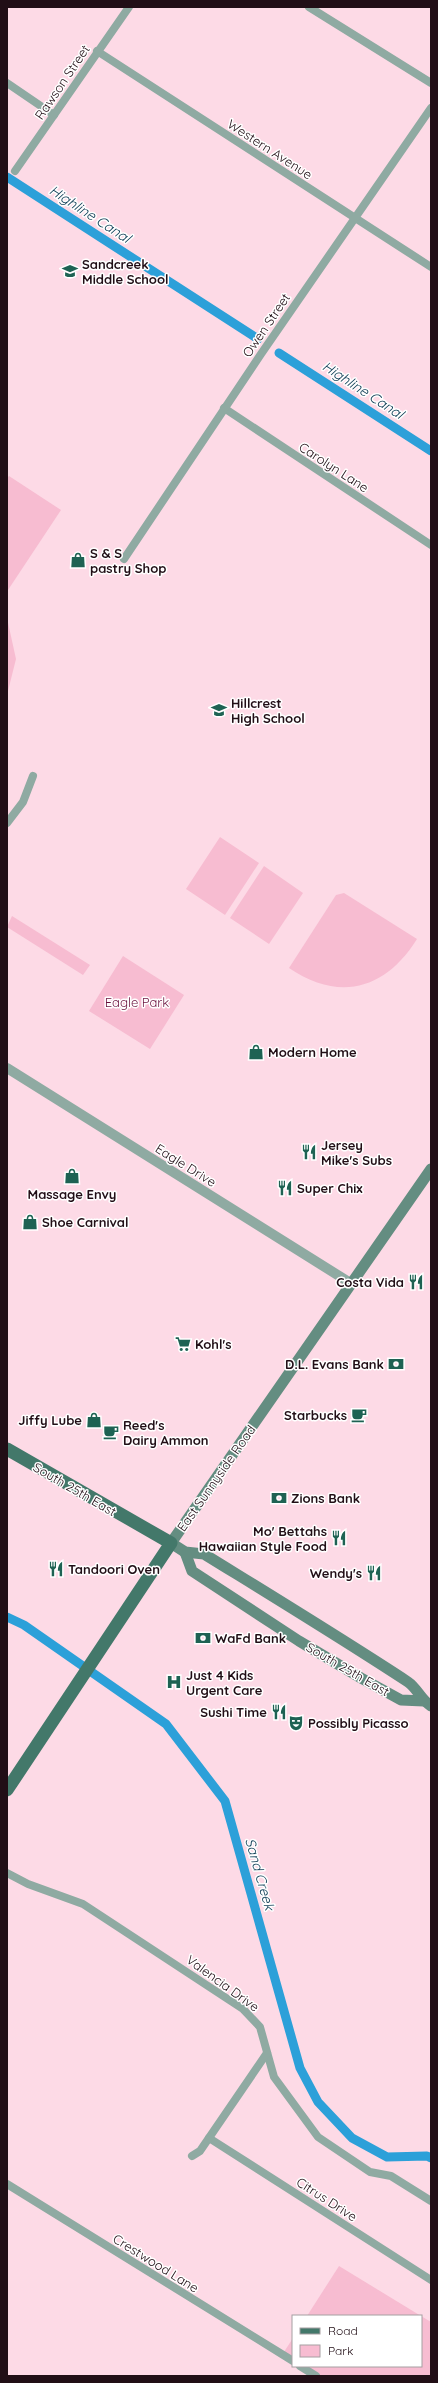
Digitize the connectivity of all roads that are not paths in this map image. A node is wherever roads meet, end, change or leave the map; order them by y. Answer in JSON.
{"nodes":[{"id":1,"x":129,"y":7,"type":"edge"},
{"id":2,"x":309,"y":7,"type":"edge"},
{"id":3,"x":98,"y":51,"type":"junction"},
{"id":4,"x":7,"y":83,"type":"edge"},
{"id":5,"x":431,"y":83,"type":"edge"},
{"id":6,"x":431,"y":108,"type":"edge"},
{"id":7,"x":54,"y":114,"type":"junction"},
{"id":8,"x":16,"y":171,"type":"dead end"},
{"id":9,"x":354,"y":218,"type":"junction"},
{"id":10,"x":431,"y":266,"type":"edge"},
{"id":11,"x":224,"y":408,"type":"junction"},
{"id":12,"x":431,"y":545,"type":"edge"},
{"id":13,"x":124,"y":559,"type":"dead end"},
{"id":14,"x":33,"y":776,"type":"dead end"},
{"id":15,"x":7,"y":823,"type":"edge"},
{"id":16,"x":7,"y":1068,"type":"edge"},
{"id":17,"x":431,"y":1169,"type":"edge"},
{"id":18,"x":352,"y":1284,"type":"junction"},
{"id":19,"x":7,"y":1449,"type":"edge"},
{"id":20,"x":171,"y":1543,"type":"junction"},
{"id":21,"x":185,"y":1552,"type":"junction"},
{"id":22,"x":428,"y":1704,"type":"edge"},
{"id":23,"x":7,"y":1790,"type":"edge"},
{"id":24,"x":7,"y":1873,"type":"edge"},
{"id":25,"x":267,"y":2053,"type":"junction"},
{"id":26,"x":209,"y":2138,"type":"junction"},
{"id":27,"x":192,"y":2156,"type":"dead end"},
{"id":28,"x":7,"y":2184,"type":"edge"},
{"id":29,"x":431,"y":2201,"type":"edge"},
{"id":30,"x":431,"y":2280,"type":"edge"},
{"id":31,"x":292,"y":2361,"type":"edge"},
{"id":32,"x":302,"y":2367,"type":"edge"},
{"id":33,"x":316,"y":2376,"type":"edge"}],
"edges":[{"from":1,"to":3,"type":"street","name":"Rawson Street"},
{"from":2,"to":5,"type":"street"},
{"from":3,"to":7,"type":"street","name":"Rawson Street"},
{"from":3,"to":9,"type":"street","name":"Western Avenue"},
{"from":4,"to":7,"type":"street"},
{"from":6,"to":9,"type":"street","name":"Owen Street"},
{"from":7,"to":8,"type":"street","name":"Rawson Street"},
{"from":9,"to":10,"type":"street","name":"Western Avenue"},
{"from":9,"to":11,"type":"street","name":"Owen Street"},
{"from":11,"to":12,"type":"street","name":"Carolyn Lane"},
{"from":11,"to":13,"type":"street","name":"Owen Street"},
{"from":14,"to":15,"type":"street"},
{"from":16,"to":18,"type":"street","name":"Eagle Drive"},
{"from":17,"to":18,"type":"main road","name":"East Sunnyside Road"},
{"from":18,"to":20,"type":"main road","name":"East Sunnyside Road"},
{"from":19,"to":20,"type":"main road","name":"South 25th East"},
{"from":20,"to":21,"type":"main road","name":"South 25th East"},
{"from":20,"to":23,"type":"main road","name":"East Sunnyside Road"},
{"from":21,"to":22,"type":"main road","name":"South 25th East"},
{"from":21,"to":22,"type":"main road","name":"South 25th East"},
{"from":24,"to":25,"type":"street","name":"Valencia Drive"},
{"from":25,"to":26,"type":"street"},
{"from":25,"to":29,"type":"street","name":"Valencia Drive"},
{"from":26,"to":27,"type":"street"},
{"from":26,"to":30,"type":"street","name":"Citrus Drive"},
{"from":28,"to":31,"type":"street","name":"Crestwood Lane"},
{"from":32,"to":33,"type":"street"}]}
